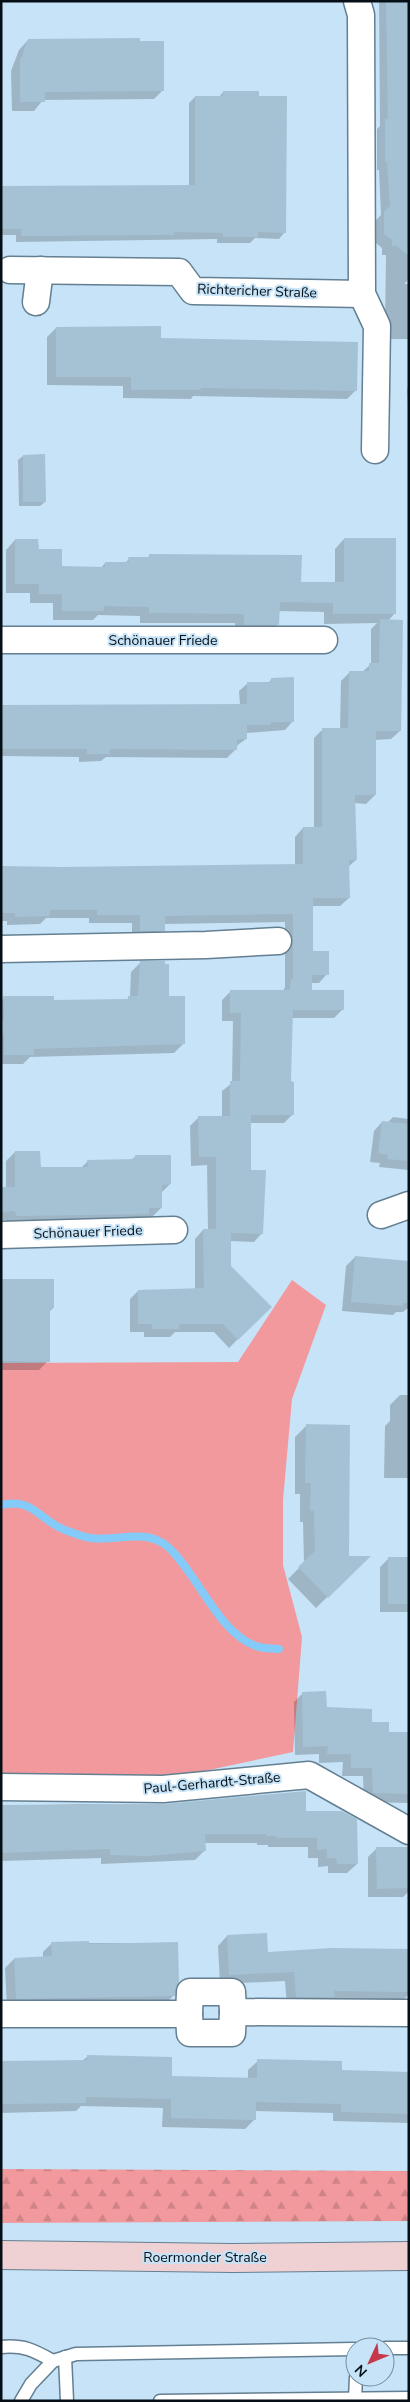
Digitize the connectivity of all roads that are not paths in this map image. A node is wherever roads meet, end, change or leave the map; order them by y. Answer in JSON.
{"nodes":[{"id":1,"x":357,"y":1,"type":"edge"},
{"id":2,"x":10,"y":270,"type":"dead end"},
{"id":3,"x":40,"y":270,"type":"junction"},
{"id":4,"x":362,"y":294,"type":"junction"},
{"id":5,"x":36,"y":302,"type":"dead end"},
{"id":6,"x":375,"y":450,"type":"dead end"},
{"id":7,"x":1,"y":640,"type":"edge"},
{"id":8,"x":324,"y":640,"type":"dead end"},
{"id":9,"x":278,"y":941,"type":"dead end"},
{"id":10,"x":1,"y":949,"type":"edge"},
{"id":11,"x":409,"y":1205,"type":"edge"},
{"id":12,"x":381,"y":1214,"type":"dead end"},
{"id":13,"x":174,"y":1230,"type":"dead end"},
{"id":14,"x":1,"y":1235,"type":"edge"},
{"id":15,"x":1,"y":1787,"type":"edge"},
{"id":16,"x":409,"y":1832,"type":"edge"},
{"id":17,"x":1,"y":2014,"type":"edge"},
{"id":18,"x":409,"y":2014,"type":"edge"},
{"id":19,"x":1,"y":2254,"type":"edge"},
{"id":20,"x":409,"y":2256,"type":"edge"},
{"id":21,"x":1,"y":2347,"type":"edge"},
{"id":22,"x":395,"y":2348,"type":"edge"},
{"id":23,"x":409,"y":2348,"type":"edge"},
{"id":24,"x":345,"y":2349,"type":"edge"},
{"id":25,"x":65,"y":2357,"type":"junction"},
{"id":26,"x":53,"y":2360,"type":"junction"},
{"id":27,"x":356,"y":2387,"type":"edge"},
{"id":28,"x":409,"y":2398,"type":"edge"},
{"id":29,"x":355,"y":2399,"type":"junction"},
{"id":30,"x":21,"y":2401,"type":"edge"},
{"id":31,"x":66,"y":2401,"type":"edge"},
{"id":32,"x":160,"y":2401,"type":"edge"}],
"edges":[{"from":1,"to":4,"type":"street"},
{"from":2,"to":3,"type":"street","name":"Richtericher Straße"},
{"from":3,"to":4,"type":"street","name":"Richtericher Straße"},
{"from":3,"to":5,"type":"street"},
{"from":4,"to":6,"type":"street"},
{"from":7,"to":8,"type":"street","name":"Schönauer Friede"},
{"from":9,"to":10,"type":"street"},
{"from":11,"to":12,"type":"street"},
{"from":13,"to":14,"type":"street","name":"Schönauer Friede"},
{"from":15,"to":16,"type":"street","name":"Paul-Gerhardt-Straße"},
{"from":17,"to":18,"type":"street"},
{"from":19,"to":20,"type":"main road","name":"Roermonder Straße"},
{"from":21,"to":26,"type":"lane"},
{"from":22,"to":23,"type":"lane"},
{"from":24,"to":25,"type":"lane"},
{"from":25,"to":26,"type":"lane"},
{"from":25,"to":31,"type":"lane"},
{"from":26,"to":30,"type":"lane"},
{"from":27,"to":29,"type":"lane"},
{"from":28,"to":29,"type":"lane"},
{"from":29,"to":32,"type":"lane"}]}
